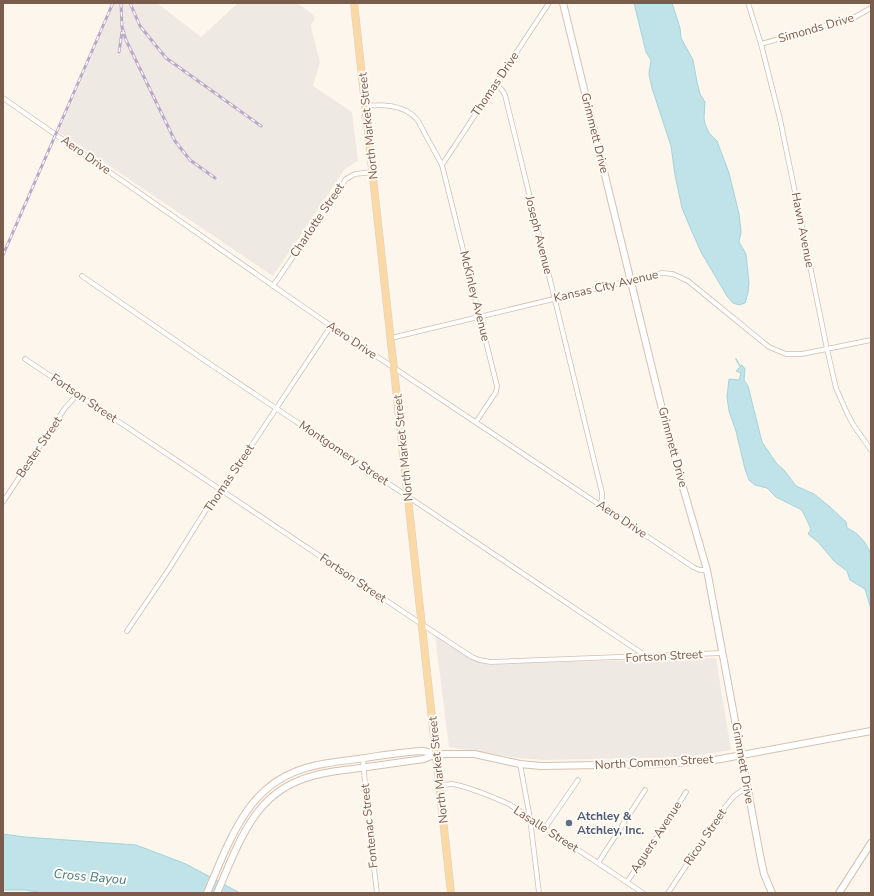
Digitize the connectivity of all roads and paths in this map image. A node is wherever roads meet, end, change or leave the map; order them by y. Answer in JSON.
{"nodes":[{"id":1,"x":354,"y":3,"type":"edge"},
{"id":2,"x":549,"y":3,"type":"edge"},
{"id":3,"x":563,"y":3,"type":"edge"},
{"id":4,"x":748,"y":3,"type":"edge"},
{"id":5,"x":871,"y":8,"type":"edge"},
{"id":6,"x":761,"y":44,"type":"junction"},
{"id":7,"x":496,"y":84,"type":"junction"},
{"id":8,"x":3,"y":99,"type":"edge"},
{"id":9,"x":365,"y":106,"type":"junction"},
{"id":10,"x":442,"y":165,"type":"junction"},
{"id":11,"x":373,"y":172,"type":"junction"},
{"id":12,"x":82,"y":276,"type":"dead end"},
{"id":13,"x":630,"y":280,"type":"junction"},
{"id":14,"x":273,"y":286,"type":"junction"},
{"id":15,"x":555,"y":298,"type":"junction"},
{"id":16,"x":480,"y":317,"type":"junction"},
{"id":17,"x":331,"y":326,"type":"junction"},
{"id":18,"x":390,"y":338,"type":"junction"},
{"id":19,"x":871,"y":340,"type":"edge"},
{"id":20,"x":827,"y":349,"type":"junction"},
{"id":21,"x":25,"y":359,"type":"dead end"},
{"id":22,"x":394,"y":368,"type":"junction"},
{"id":23,"x":78,"y":394,"type":"junction"},
{"id":24,"x":276,"y":408,"type":"junction"},
{"id":25,"x":476,"y":422,"type":"junction"},
{"id":26,"x":871,"y":450,"type":"edge"},
{"id":27,"x":222,"y":490,"type":"junction"},
{"id":28,"x":408,"y":496,"type":"junction"},
{"id":29,"x":3,"y":502,"type":"edge"},
{"id":30,"x":600,"y":505,"type":"junction"},
{"id":31,"x":707,"y":570,"type":"junction"},
{"id":32,"x":423,"y":625,"type":"junction"},
{"id":33,"x":127,"y":631,"type":"dead end"},
{"id":34,"x":723,"y":653,"type":"junction"},
{"id":35,"x":646,"y":656,"type":"junction"},
{"id":36,"x":871,"y":731,"type":"edge"},
{"id":37,"x":436,"y":754,"type":"junction"},
{"id":38,"x":741,"y":755,"type":"junction"},
{"id":39,"x":363,"y":758,"type":"junction"},
{"id":40,"x":520,"y":764,"type":"junction"},
{"id":41,"x":363,"y":767,"type":"junction"},
{"id":42,"x":578,"y":780,"type":"dead end"},
{"id":43,"x":440,"y":785,"type":"junction"},
{"id":44,"x":747,"y":786,"type":"junction"},
{"id":45,"x":646,"y":790,"type":"dead end"},
{"id":46,"x":686,"y":792,"type":"dead end"},
{"id":47,"x":530,"y":818,"type":"junction"},
{"id":48,"x":545,"y":828,"type":"junction"},
{"id":49,"x":871,"y":843,"type":"edge"},
{"id":50,"x":598,"y":863,"type":"junction"},
{"id":51,"x":627,"y":882,"type":"junction"},
{"id":52,"x":207,"y":893,"type":"edge"},
{"id":53,"x":217,"y":893,"type":"edge"},
{"id":54,"x":377,"y":893,"type":"edge"},
{"id":55,"x":452,"y":893,"type":"edge"},
{"id":56,"x":540,"y":893,"type":"edge"},
{"id":57,"x":643,"y":893,"type":"edge"},
{"id":58,"x":668,"y":893,"type":"edge"},
{"id":59,"x":772,"y":893,"type":"edge"},
{"id":60,"x":838,"y":893,"type":"edge"}],
"edges":[{"from":1,"to":9,"type":"main road","name":"North Market Street"},
{"from":2,"to":7,"type":"street","name":"Thomas Drive"},
{"from":3,"to":13,"type":"main road","name":"Grimmett Drive"},
{"from":4,"to":6,"type":"street","name":"Hawn Avenue"},
{"from":5,"to":6,"type":"street","name":"Simonds Drive"},
{"from":6,"to":20,"type":"street","name":"Hawn Avenue"},
{"from":7,"to":10,"type":"street","name":"Thomas Drive"},
{"from":7,"to":15,"type":"street","name":"Joseph Avenue"},
{"from":8,"to":14,"type":"street","name":"Aero Drive"},
{"from":9,"to":10,"type":"street","name":"McKinley Avenue"},
{"from":9,"to":11,"type":"main road","name":"North Market Street"},
{"from":10,"to":16,"type":"street","name":"McKinley Avenue"},
{"from":11,"to":14,"type":"street","name":"Charlotte Street"},
{"from":11,"to":18,"type":"main road","name":"North Market Street"},
{"from":12,"to":24,"type":"street","name":"Montgomery Street"},
{"from":13,"to":15,"type":"street","name":"Kansas City Avenue"},
{"from":13,"to":20,"type":"street","name":"Kansas City Avenue"},
{"from":13,"to":31,"type":"main road","name":"Grimmett Drive"},
{"from":14,"to":17,"type":"street","name":"Aero Drive"},
{"from":15,"to":16,"type":"street","name":"Kansas City Avenue"},
{"from":15,"to":30,"type":"street","name":"Joseph Avenue"},
{"from":16,"to":18,"type":"street","name":"Kansas City Avenue"},
{"from":16,"to":25,"type":"street","name":"McKinley Avenue"},
{"from":17,"to":22,"type":"street","name":"Aero Drive"},
{"from":17,"to":24,"type":"street","name":"Thomas Street"},
{"from":18,"to":22,"type":"main road","name":"North Market Street"},
{"from":19,"to":20,"type":"street","name":"Kansas City Avenue"},
{"from":20,"to":26,"type":"street","name":"Hawn Avenue"},
{"from":21,"to":23,"type":"street","name":"Fortson Street"},
{"from":22,"to":25,"type":"street","name":"Aero Drive"},
{"from":22,"to":28,"type":"main road","name":"North Market Street"},
{"from":23,"to":27,"type":"street","name":"Fortson Street"},
{"from":23,"to":29,"type":"street","name":"Bester Street"},
{"from":24,"to":27,"type":"street","name":"Thomas Street"},
{"from":24,"to":28,"type":"street","name":"Montgomery Street"},
{"from":25,"to":30,"type":"street","name":"Aero Drive"},
{"from":27,"to":32,"type":"street","name":"Fortson Street"},
{"from":27,"to":33,"type":"street","name":"Thomas Street"},
{"from":28,"to":32,"type":"main road","name":"North Market Street"},
{"from":28,"to":35,"type":"street","name":"Montgomery Street"},
{"from":30,"to":31,"type":"street","name":"Aero Drive"},
{"from":31,"to":34,"type":"main road","name":"Grimmett Drive"},
{"from":32,"to":35,"type":"street","name":"Fortson Street"},
{"from":32,"to":37,"type":"main road","name":"North Market Street"},
{"from":34,"to":35,"type":"street","name":"Fortson Street"},
{"from":34,"to":38,"type":"main road","name":"Grimmett Drive"},
{"from":36,"to":38,"type":"main road","name":"North Common Street"},
{"from":37,"to":39,"type":"main road","name":"North Common Street"},
{"from":37,"to":40,"type":"main road","name":"North Common Street"},
{"from":37,"to":41,"type":"main road","name":"North Common Street"},
{"from":37,"to":43,"type":"main road","name":"North Market Street"},
{"from":38,"to":40,"type":"main road","name":"North Common Street"},
{"from":38,"to":44,"type":"main road","name":"Grimmett Drive"},
{"from":39,"to":41,"type":"street","name":"Fontenac Street"},
{"from":39,"to":52,"type":"main road","name":"North Common Street"},
{"from":40,"to":47,"type":"street"},
{"from":41,"to":53,"type":"main road","name":"North Common Street"},
{"from":41,"to":54,"type":"street","name":"Fontenac Street"},
{"from":42,"to":48,"type":"street"},
{"from":43,"to":47,"type":"street","name":"Lasalle Street"},
{"from":43,"to":55,"type":"main road","name":"North Market Street"},
{"from":44,"to":58,"type":"street","name":"Ricou Street"},
{"from":44,"to":59,"type":"main road","name":"Grimmett Drive"},
{"from":45,"to":50,"type":"street"},
{"from":46,"to":51,"type":"street","name":"Aguers Avenue"},
{"from":47,"to":48,"type":"street","name":"Lasalle Street"},
{"from":47,"to":56,"type":"street"},
{"from":48,"to":50,"type":"street","name":"Lasalle Street"},
{"from":49,"to":60,"type":"main road"},
{"from":50,"to":51,"type":"street","name":"Lasalle Street"},
{"from":51,"to":57,"type":"street","name":"Lasalle Street"}]}
